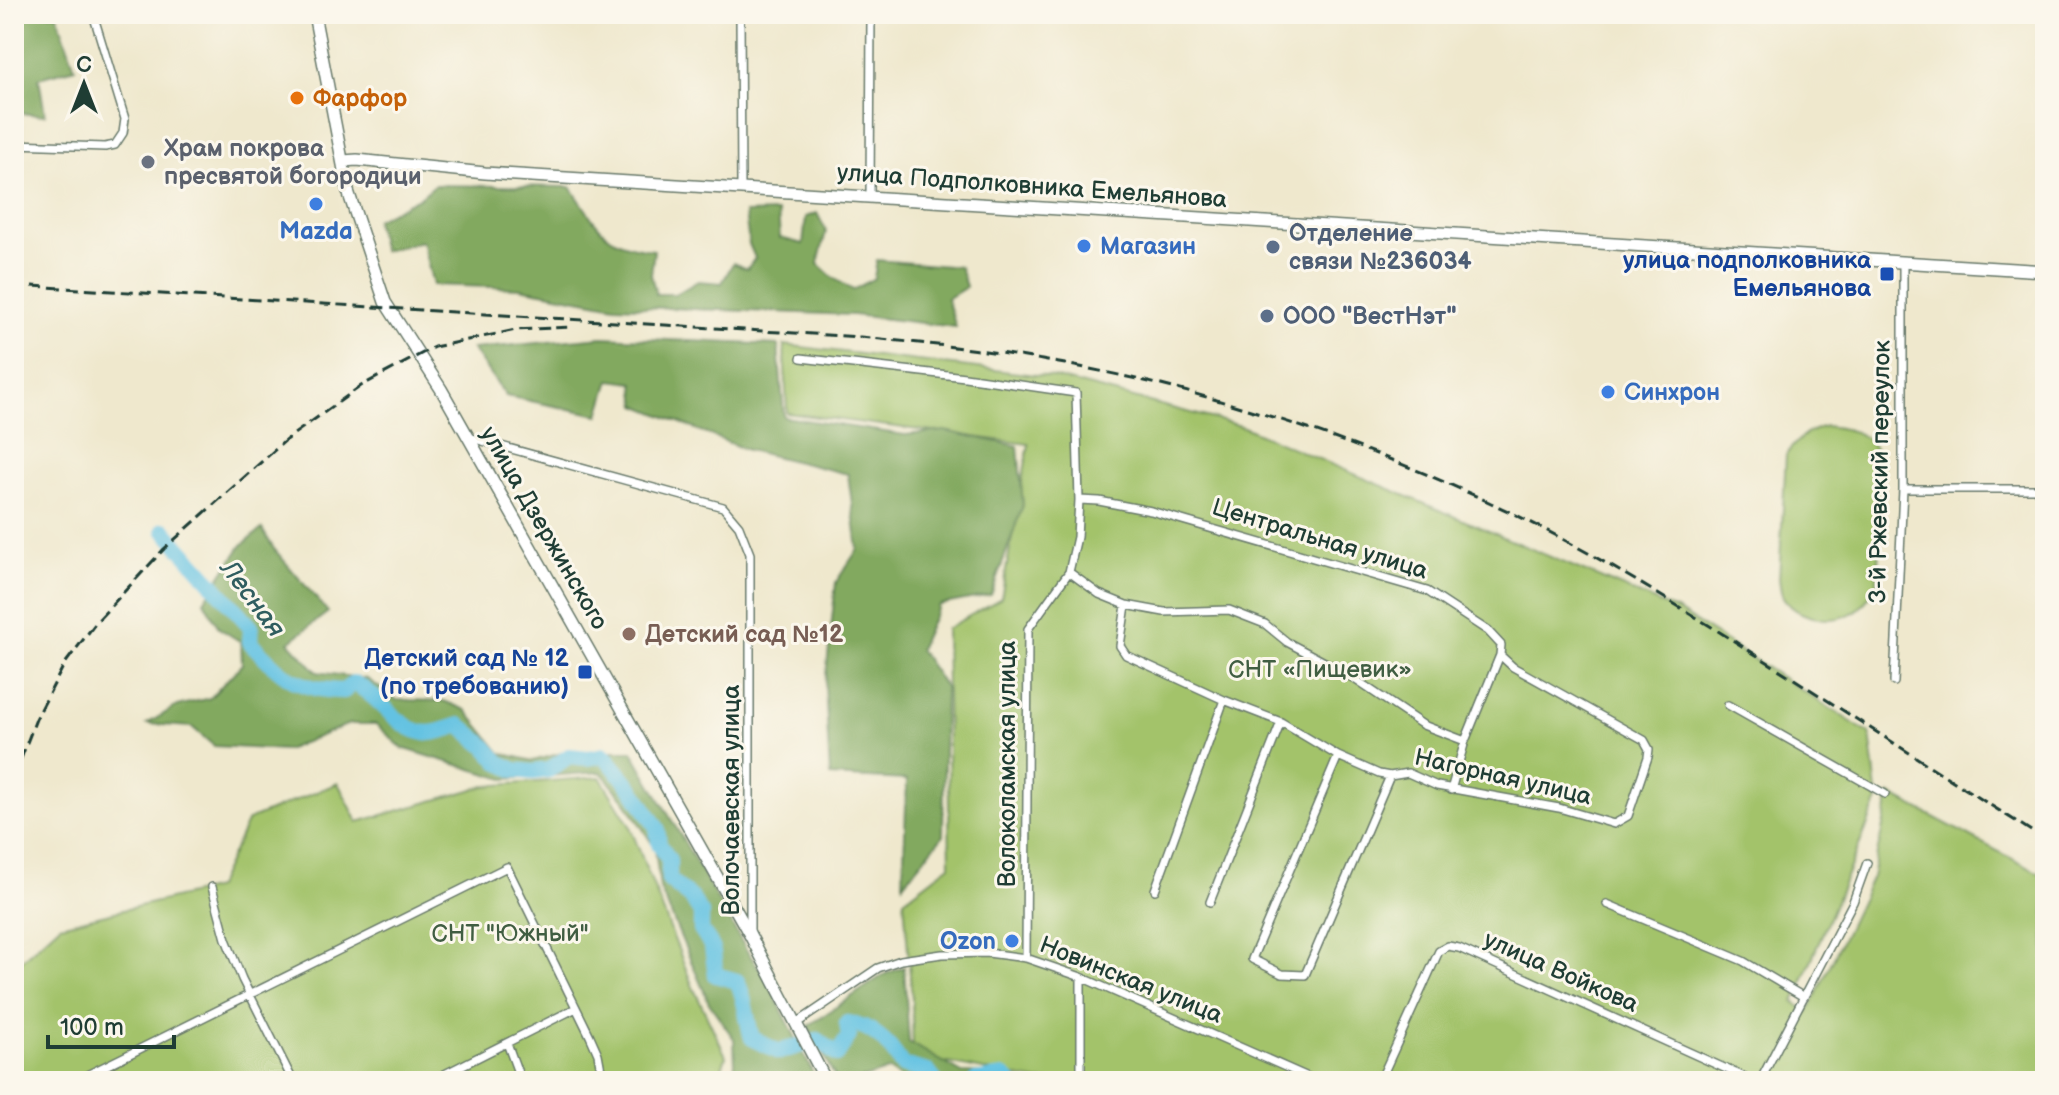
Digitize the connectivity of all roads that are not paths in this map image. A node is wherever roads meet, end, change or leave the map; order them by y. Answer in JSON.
{"nodes":[{"id":1,"x":93,"y":14,"type":"edge"},
{"id":2,"x":314,"y":14,"type":"edge"},
{"id":3,"x":740,"y":14,"type":"edge"},
{"id":4,"x":871,"y":14,"type":"edge"},
{"id":5,"x":14,"y":144,"type":"edge"},
{"id":6,"x":343,"y":161,"type":"junction"},
{"id":7,"x":741,"y":189,"type":"junction"},
{"id":8,"x":870,"y":197,"type":"junction"},
{"id":9,"x":1903,"y":263,"type":"junction"},
{"id":10,"x":2045,"y":271,"type":"edge"},
{"id":11,"x":801,"y":358,"type":"dead end"},
{"id":12,"x":466,"y":436,"type":"junction"},
{"id":13,"x":1903,"y":489,"type":"junction"},
{"id":14,"x":2045,"y":489,"type":"edge"},
{"id":15,"x":1079,"y":500,"type":"junction"},
{"id":16,"x":1069,"y":572,"type":"junction"},
{"id":17,"x":1126,"y":605,"type":"junction"},
{"id":18,"x":1500,"y":655,"type":"junction"},
{"id":19,"x":1894,"y":682,"type":"dead end"},
{"id":20,"x":1224,"y":700,"type":"junction"},
{"id":21,"x":1728,"y":705,"type":"dead end"},
{"id":22,"x":1281,"y":722,"type":"junction"},
{"id":23,"x":1465,"y":741,"type":"junction"},
{"id":24,"x":1338,"y":756,"type":"junction"},
{"id":25,"x":1390,"y":776,"type":"junction"},
{"id":26,"x":1451,"y":790,"type":"junction"},
{"id":27,"x":1885,"y":794,"type":"dead end"},
{"id":28,"x":1614,"y":824,"type":"joint"},
{"id":29,"x":1867,"y":863,"type":"dead end"},
{"id":30,"x":212,"y":887,"type":"dead end"},
{"id":31,"x":1155,"y":890,"type":"dead end"},
{"id":32,"x":1210,"y":902,"type":"dead end"},
{"id":33,"x":1607,"y":904,"type":"dead end"},
{"id":34,"x":750,"y":935,"type":"junction"},
{"id":35,"x":1026,"y":958,"type":"junction"},
{"id":36,"x":1081,"y":977,"type":"junction"},
{"id":37,"x":250,"y":993,"type":"junction"},
{"id":38,"x":1804,"y":997,"type":"junction"},
{"id":39,"x":576,"y":1008,"type":"junction"},
{"id":40,"x":797,"y":1023,"type":"junction"},
{"id":41,"x":507,"y":1043,"type":"junction"},
{"id":42,"x":75,"y":1081,"type":"edge"},
{"id":43,"x":293,"y":1081,"type":"edge"},
{"id":44,"x":431,"y":1081,"type":"edge"},
{"id":45,"x":521,"y":1081,"type":"edge"},
{"id":46,"x":603,"y":1081,"type":"edge"},
{"id":47,"x":826,"y":1081,"type":"edge"},
{"id":48,"x":1081,"y":1081,"type":"edge"},
{"id":49,"x":1317,"y":1081,"type":"edge"},
{"id":50,"x":1380,"y":1081,"type":"edge"},
{"id":51,"x":1753,"y":1081,"type":"edge"},
{"id":52,"x":1760,"y":1081,"type":"edge"}],
"edges":[{"from":1,"to":5,"type":"street"},
{"from":2,"to":6,"type":"main road","name":"улица Дзержинского"},
{"from":3,"to":7,"type":"street"},
{"from":4,"to":8,"type":"street"},
{"from":6,"to":7,"type":"main road","name":"улица Подполковника Емельянова"},
{"from":6,"to":12,"type":"main road","name":"улица Дзержинского"},
{"from":7,"to":8,"type":"main road","name":"улица Подполковника Емельянова"},
{"from":8,"to":9,"type":"main road","name":"улица Подполковника Емельянова"},
{"from":9,"to":10,"type":"main road","name":"улица Подполковника Емельянова"},
{"from":9,"to":13,"type":"street","name":"3-й Ржевский переулок"},
{"from":11,"to":15,"type":"street","name":"Волоколамская улица"},
{"from":12,"to":34,"type":"main road","name":"улица Дзержинского"},
{"from":12,"to":34,"type":"street","name":"Волочаевская улица"},
{"from":13,"to":14,"type":"street"},
{"from":13,"to":19,"type":"street","name":"3-й Ржевский переулок"},
{"from":15,"to":16,"type":"street","name":"Волоколамская улица"},
{"from":15,"to":18,"type":"street","name":"Центральная улица"},
{"from":16,"to":17,"type":"street"},
{"from":16,"to":35,"type":"street","name":"Волоколамская улица"},
{"from":17,"to":20,"type":"street","name":"Нагорная улица"},
{"from":17,"to":23,"type":"street"},
{"from":18,"to":23,"type":"street"},
{"from":18,"to":28,"type":"street","name":"Центральная улица"},
{"from":20,"to":22,"type":"street","name":"Нагорная улица"},
{"from":20,"to":31,"type":"street"},
{"from":21,"to":27,"type":"street"},
{"from":22,"to":24,"type":"street","name":"Нагорная улица"},
{"from":22,"to":32,"type":"street"},
{"from":23,"to":26,"type":"street"},
{"from":24,"to":25,"type":"street","name":"Нагорная улица"},
{"from":24,"to":25,"type":"street"},
{"from":25,"to":26,"type":"street","name":"Нагорная улица"},
{"from":26,"to":28,"type":"street","name":"Нагорная улица"},
{"from":29,"to":38,"type":"street"},
{"from":30,"to":37,"type":"street"},
{"from":33,"to":38,"type":"street"},
{"from":34,"to":40,"type":"main road","name":"улица Дзержинского"},
{"from":35,"to":36,"type":"street","name":"Новинская улица"},
{"from":35,"to":40,"type":"street","name":"Новинская улица"},
{"from":36,"to":48,"type":"street"},
{"from":36,"to":49,"type":"street","name":"Новинская улица"},
{"from":37,"to":39,"type":"street"},
{"from":37,"to":42,"type":"street"},
{"from":37,"to":43,"type":"street"},
{"from":38,"to":52,"type":"street"},
{"from":39,"to":41,"type":"street"},
{"from":39,"to":46,"type":"street"},
{"from":40,"to":47,"type":"main road","name":"улица Дзержинского"},
{"from":41,"to":44,"type":"street"},
{"from":41,"to":45,"type":"street"},
{"from":50,"to":51,"type":"street","name":"улица Войкова"}]}
